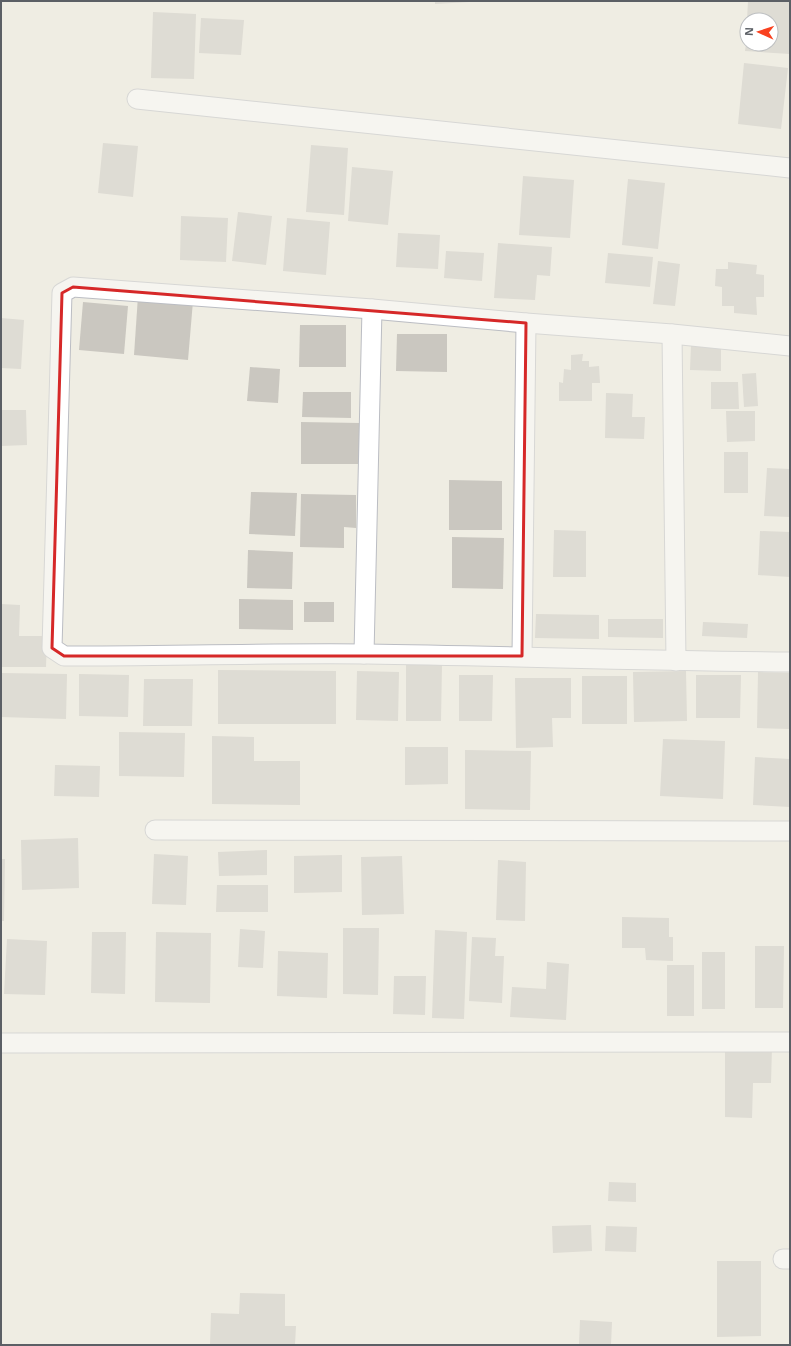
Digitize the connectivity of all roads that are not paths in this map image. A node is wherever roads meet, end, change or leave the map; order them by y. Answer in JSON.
{"nodes":[{"id":1,"x":137,"y":99,"type":"dead end"},
{"id":2,"x":790,"y":168,"type":"edge"},
{"id":3,"x":372,"y":309,"type":"junction"},
{"id":4,"x":526,"y":323,"type":"junction"},
{"id":5,"x":672,"y":334,"type":"junction"},
{"id":6,"x":790,"y":346,"type":"edge"},
{"id":7,"x":364,"y":654,"type":"junction"},
{"id":8,"x":522,"y":656,"type":"junction"},
{"id":9,"x":676,"y":661,"type":"junction"},
{"id":10,"x":790,"y":662,"type":"edge"},
{"id":11,"x":155,"y":830,"type":"dead end"},
{"id":12,"x":790,"y":831,"type":"edge"},
{"id":13,"x":790,"y":1042,"type":"edge"},
{"id":14,"x":1,"y":1043,"type":"edge"}],
"edges":[{"from":1,"to":2,"type":"street"},
{"from":3,"to":4,"type":"street"},
{"from":3,"to":7,"type":"street"},
{"from":3,"to":7,"type":"street"},
{"from":4,"to":5,"type":"street"},
{"from":4,"to":8,"type":"street"},
{"from":5,"to":6,"type":"street"},
{"from":5,"to":9,"type":"street"},
{"from":7,"to":8,"type":"street"},
{"from":8,"to":9,"type":"street"},
{"from":9,"to":10,"type":"street"},
{"from":11,"to":12,"type":"street"},
{"from":13,"to":14,"type":"street"}]}
